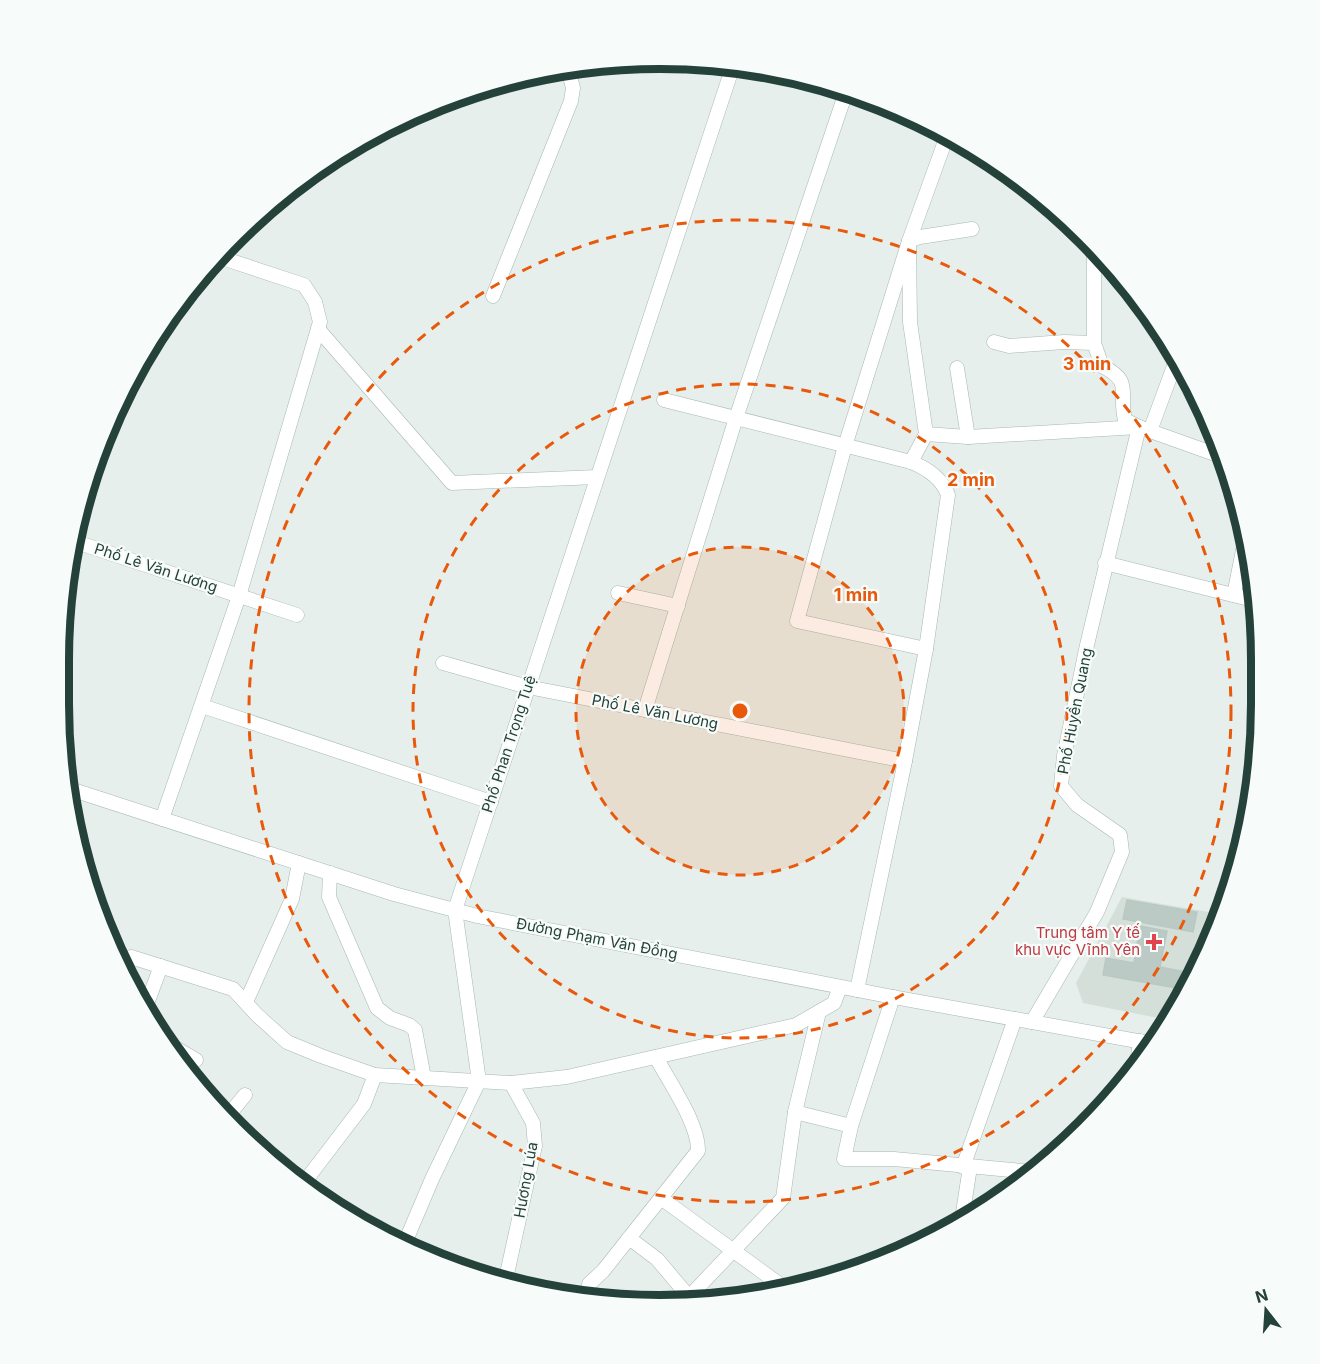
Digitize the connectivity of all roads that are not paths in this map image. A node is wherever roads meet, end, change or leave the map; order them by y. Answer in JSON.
{"nodes":[{"id":1,"x":731,"y":73,"type":"edge"},
{"id":2,"x":570,"y":76,"type":"edge"},
{"id":3,"x":844,"y":98,"type":"edge"},
{"id":4,"x":945,"y":142,"type":"edge"},
{"id":5,"x":972,"y":229,"type":"dead end"},
{"id":6,"x":909,"y":241,"type":"junction"},
{"id":7,"x":226,"y":259,"type":"edge"},
{"id":8,"x":1094,"y":259,"type":"edge"},
{"id":9,"x":493,"y":296,"type":"dead end"},
{"id":10,"x":318,"y":328,"type":"junction"},
{"id":11,"x":994,"y":342,"type":"dead end"},
{"id":12,"x":1094,"y":343,"type":"junction"},
{"id":13,"x":1173,"y":367,"type":"edge"},
{"id":14,"x":957,"y":368,"type":"dead end"},
{"id":15,"x":664,"y":400,"type":"dead end"},
{"id":16,"x":736,"y":418,"type":"junction"},
{"id":17,"x":1144,"y":429,"type":"junction"},
{"id":18,"x":926,"y":434,"type":"junction"},
{"id":19,"x":968,"y":437,"type":"junction"},
{"id":20,"x":845,"y":446,"type":"junction"},
{"id":21,"x":1214,"y":454,"type":"edge"},
{"id":22,"x":911,"y":462,"type":"junction"},
{"id":23,"x":597,"y":477,"type":"junction"},
{"id":24,"x":80,"y":543,"type":"edge"},
{"id":25,"x":1242,"y":556,"type":"edge"},
{"id":26,"x":1106,"y":563,"type":"junction"},
{"id":27,"x":618,"y":592,"type":"dead end"},
{"id":28,"x":1234,"y":595,"type":"junction"},
{"id":29,"x":239,"y":596,"type":"junction"},
{"id":30,"x":1248,"y":599,"type":"edge"},
{"id":31,"x":678,"y":606,"type":"junction"},
{"id":32,"x":297,"y":615,"type":"dead end"},
{"id":33,"x":926,"y":650,"type":"junction"},
{"id":34,"x":443,"y":663,"type":"dead end"},
{"id":35,"x":528,"y":687,"type":"junction"},
{"id":36,"x":202,"y":706,"type":"junction"},
{"id":37,"x":645,"y":710,"type":"junction"},
{"id":38,"x":905,"y":761,"type":"junction"},
{"id":39,"x":76,"y":791,"type":"edge"},
{"id":40,"x":490,"y":802,"type":"junction"},
{"id":41,"x":162,"y":819,"type":"junction"},
{"id":42,"x":299,"y":863,"type":"junction"},
{"id":43,"x":330,"y":873,"type":"junction"},
{"id":44,"x":455,"y":910,"type":"junction"},
{"id":45,"x":131,"y":957,"type":"dead end"},
{"id":46,"x":160,"y":966,"type":"junction"},
{"id":47,"x":840,"y":987,"type":"junction"},
{"id":48,"x":857,"y":990,"type":"junction"},
{"id":49,"x":893,"y":997,"type":"junction"},
{"id":50,"x":148,"y":1000,"type":"edge"},
{"id":51,"x":246,"y":1002,"type":"junction"},
{"id":52,"x":819,"y":1012,"type":"junction"},
{"id":53,"x":1015,"y":1019,"type":"junction"},
{"id":54,"x":1032,"y":1022,"type":"junction"},
{"id":55,"x":1144,"y":1042,"type":"edge"},
{"id":56,"x":184,"y":1054,"type":"edge"},
{"id":57,"x":656,"y":1057,"type":"junction"},
{"id":58,"x":195,"y":1060,"type":"dead end"},
{"id":59,"x":375,"y":1075,"type":"junction"},
{"id":60,"x":424,"y":1078,"type":"junction"},
{"id":61,"x":479,"y":1081,"type":"junction"},
{"id":62,"x":511,"y":1083,"type":"junction"},
{"id":63,"x":245,"y":1095,"type":"dead end"},
{"id":64,"x":231,"y":1111,"type":"edge"},
{"id":65,"x":795,"y":1112,"type":"junction"},
{"id":66,"x":851,"y":1126,"type":"junction"},
{"id":67,"x":967,"y":1167,"type":"junction"},
{"id":68,"x":1021,"y":1172,"type":"edge"},
{"id":69,"x":307,"y":1178,"type":"edge"},
{"id":70,"x":661,"y":1198,"type":"junction"},
{"id":71,"x":963,"y":1212,"type":"edge"},
{"id":72,"x":407,"y":1238,"type":"edge"},
{"id":73,"x":629,"y":1238,"type":"junction"},
{"id":74,"x":734,"y":1251,"type":"junction"},
{"id":75,"x":507,"y":1275,"type":"edge"},
{"id":76,"x":777,"y":1283,"type":"edge"},
{"id":77,"x":589,"y":1291,"type":"edge"},
{"id":78,"x":689,"y":1294,"type":"edge"},
{"id":79,"x":699,"y":1294,"type":"edge"}],
"edges":[{"from":1,"to":23,"type":"street","name":"Phố Phan Trọng Tuệ"},
{"from":2,"to":9,"type":"street"},
{"from":3,"to":16,"type":"street"},
{"from":4,"to":6,"type":"street"},
{"from":5,"to":6,"type":"street"},
{"from":6,"to":18,"type":"street"},
{"from":6,"to":20,"type":"street"},
{"from":7,"to":10,"type":"street"},
{"from":8,"to":12,"type":"street"},
{"from":10,"to":23,"type":"street"},
{"from":10,"to":29,"type":"street"},
{"from":11,"to":12,"type":"street"},
{"from":12,"to":17,"type":"street"},
{"from":13,"to":17,"type":"street","name":"Phố Huyền Quang"},
{"from":14,"to":19,"type":"street"},
{"from":15,"to":16,"type":"street"},
{"from":16,"to":20,"type":"street"},
{"from":16,"to":31,"type":"street"},
{"from":17,"to":19,"type":"street"},
{"from":17,"to":21,"type":"street"},
{"from":17,"to":26,"type":"street","name":"Phố Huyền Quang"},
{"from":18,"to":19,"type":"street"},
{"from":18,"to":22,"type":"street"},
{"from":20,"to":22,"type":"street"},
{"from":20,"to":33,"type":"street"},
{"from":22,"to":33,"type":"street"},
{"from":23,"to":35,"type":"street","name":"Phố Phan Trọng Tuệ"},
{"from":24,"to":29,"type":"street","name":"Phố Lê Văn Lương"},
{"from":25,"to":28,"type":"street"},
{"from":26,"to":28,"type":"street"},
{"from":26,"to":54,"type":"street","name":"Phố Huyền Quang"},
{"from":27,"to":31,"type":"street"},
{"from":28,"to":30,"type":"street"},
{"from":29,"to":32,"type":"street","name":"Phố Lê Văn Lương"},
{"from":29,"to":36,"type":"street"},
{"from":31,"to":37,"type":"street"},
{"from":33,"to":38,"type":"street"},
{"from":34,"to":35,"type":"street","name":"Phố Lê Văn Lương"},
{"from":35,"to":37,"type":"street","name":"Phố Lê Văn Lương"},
{"from":35,"to":40,"type":"street","name":"Phố Phan Trọng Tuệ"},
{"from":36,"to":40,"type":"street"},
{"from":36,"to":41,"type":"street"},
{"from":37,"to":38,"type":"street","name":"Phố Lê Văn Lương"},
{"from":38,"to":48,"type":"street"},
{"from":39,"to":41,"type":"street","name":"Đường Phạm Văn Đồng"},
{"from":40,"to":44,"type":"street","name":"Phố Phan Trọng Tuệ"},
{"from":41,"to":42,"type":"street","name":"Đường Phạm Văn Đồng"},
{"from":42,"to":43,"type":"street","name":"Đường Phạm Văn Đồng"},
{"from":42,"to":51,"type":"street"},
{"from":43,"to":44,"type":"street","name":"Đường Phạm Văn Đồng"},
{"from":43,"to":60,"type":"street"},
{"from":44,"to":47,"type":"street","name":"Đường Phạm Văn Đồng"},
{"from":44,"to":61,"type":"street"},
{"from":45,"to":46,"type":"street"},
{"from":46,"to":50,"type":"street"},
{"from":46,"to":51,"type":"street"},
{"from":47,"to":48,"type":"street","name":"Đường Phạm Văn Đồng"},
{"from":47,"to":52,"type":"street"},
{"from":48,"to":49,"type":"street","name":"Đường Phạm Văn Đồng"},
{"from":49,"to":53,"type":"street","name":"Đường Phạm Văn Đồng"},
{"from":49,"to":66,"type":"street"},
{"from":51,"to":59,"type":"street"},
{"from":52,"to":57,"type":"street"},
{"from":52,"to":65,"type":"street"},
{"from":53,"to":54,"type":"street","name":"Đường Phạm Văn Đồng"},
{"from":53,"to":67,"type":"street"},
{"from":54,"to":55,"type":"street","name":"Đường Phạm Văn Đồng"},
{"from":56,"to":58,"type":"street"},
{"from":57,"to":62,"type":"street"},
{"from":57,"to":70,"type":"street"},
{"from":59,"to":60,"type":"street"},
{"from":59,"to":69,"type":"street"},
{"from":60,"to":61,"type":"street"},
{"from":61,"to":62,"type":"street"},
{"from":61,"to":72,"type":"street"},
{"from":62,"to":75,"type":"street","name":"Hương Lúa"},
{"from":63,"to":64,"type":"street"},
{"from":65,"to":66,"type":"street"},
{"from":65,"to":74,"type":"street"},
{"from":66,"to":67,"type":"street"},
{"from":67,"to":68,"type":"street"},
{"from":67,"to":71,"type":"street"},
{"from":70,"to":73,"type":"street"},
{"from":70,"to":74,"type":"street"},
{"from":73,"to":77,"type":"street"},
{"from":73,"to":78,"type":"street"},
{"from":74,"to":76,"type":"street"},
{"from":74,"to":79,"type":"street"}]}
